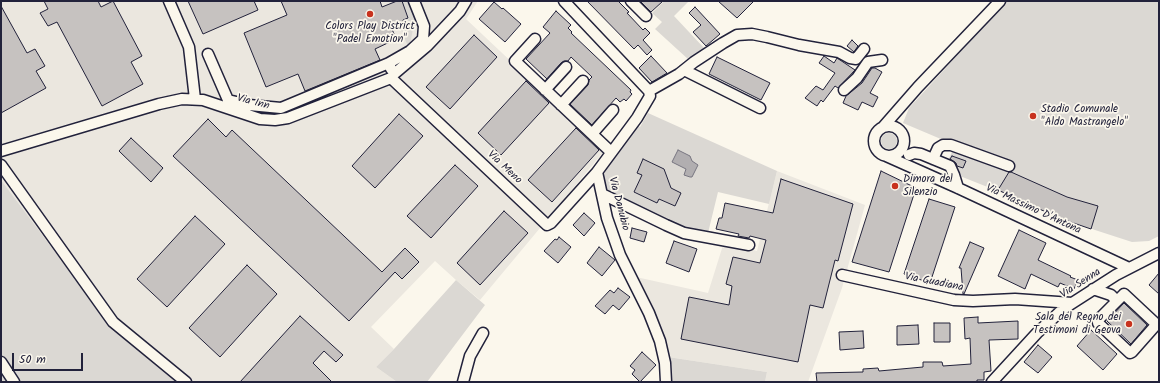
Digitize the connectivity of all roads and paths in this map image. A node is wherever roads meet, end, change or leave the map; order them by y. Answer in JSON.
{"nodes":[{"id":1,"x":169,"y":1,"type":"edge"},
{"id":2,"x":414,"y":1,"type":"edge"},
{"id":3,"x":466,"y":1,"type":"edge"},
{"id":4,"x":564,"y":1,"type":"edge"},
{"id":5,"x":631,"y":1,"type":"edge"},
{"id":6,"x":1000,"y":1,"type":"edge"},
{"id":7,"x":646,"y":16,"type":"dead end"},
{"id":8,"x":535,"y":38,"type":"dead end"},
{"id":9,"x":864,"y":49,"type":"dead end"},
{"id":10,"x":416,"y":51,"type":"junction"},
{"id":11,"x":208,"y":54,"type":"dead end"},
{"id":12,"x":856,"y":59,"type":"junction"},
{"id":13,"x":882,"y":60,"type":"dead end"},
{"id":14,"x":389,"y":63,"type":"junction"},
{"id":15,"x":566,"y":67,"type":"dead end"},
{"id":16,"x":684,"y":70,"type":"junction"},
{"id":17,"x":861,"y":71,"type":"junction"},
{"id":18,"x":392,"y":76,"type":"junction"},
{"id":19,"x":583,"y":81,"type":"dead end"},
{"id":20,"x":545,"y":90,"type":"junction"},
{"id":21,"x":844,"y":90,"type":"dead end"},
{"id":22,"x":649,"y":91,"type":"junction"},
{"id":23,"x":195,"y":100,"type":"junction"},
{"id":24,"x":904,"y":104,"type":"junction"},
{"id":25,"x":561,"y":105,"type":"junction"},
{"id":26,"x":264,"y":106,"type":"junction"},
{"id":27,"x":760,"y":108,"type":"dead end"},
{"id":28,"x":613,"y":110,"type":"dead end"},
{"id":29,"x":269,"y":120,"type":"junction"},
{"id":30,"x":883,"y":127,"type":"junction"},
{"id":31,"x":897,"y":128,"type":"junction"},
{"id":32,"x":592,"y":134,"type":"junction"},
{"id":33,"x":904,"y":142,"type":"junction"},
{"id":34,"x":1,"y":151,"type":"edge"},
{"id":35,"x":612,"y":152,"type":"junction"},
{"id":36,"x":884,"y":155,"type":"junction"},
{"id":37,"x":910,"y":155,"type":"junction"},
{"id":38,"x":933,"y":160,"type":"junction"},
{"id":39,"x":1,"y":165,"type":"edge"},
{"id":40,"x":1008,"y":166,"type":"dead end"},
{"id":41,"x":597,"y":172,"type":"junction"},
{"id":42,"x":927,"y":174,"type":"junction"},
{"id":43,"x":958,"y":188,"type":"junction"},
{"id":44,"x":602,"y":194,"type":"junction"},
{"id":45,"x":749,"y":245,"type":"dead end"},
{"id":46,"x":1159,"y":252,"type":"edge"},
{"id":47,"x":1129,"y":268,"type":"junction"},
{"id":48,"x":842,"y":275,"type":"dead end"},
{"id":49,"x":1093,"y":289,"type":"junction"},
{"id":50,"x":1117,"y":301,"type":"junction"},
{"id":51,"x":1072,"y":303,"type":"junction"},
{"id":52,"x":484,"y":333,"type":"dead end"},
{"id":53,"x":1,"y":362,"type":"edge"},
{"id":54,"x":14,"y":382,"type":"edge"},
{"id":55,"x":186,"y":382,"type":"edge"},
{"id":56,"x":463,"y":382,"type":"edge"},
{"id":57,"x":666,"y":382,"type":"edge"},
{"id":58,"x":992,"y":382,"type":"edge"}],
"edges":[{"from":1,"to":23,"type":"street"},
{"from":2,"to":10,"type":"street"},
{"from":3,"to":10,"type":"street","name":"Via Inn"},
{"from":4,"to":22,"type":"street"},
{"from":5,"to":7,"type":"street"},
{"from":6,"to":24,"type":"street"},
{"from":8,"to":20,"type":"street"},
{"from":9,"to":12,"type":"street"},
{"from":10,"to":14,"type":"street"},
{"from":10,"to":18,"type":"street","name":"Via Inn"},
{"from":11,"to":26,"type":"street"},
{"from":12,"to":16,"type":"street"},
{"from":12,"to":17,"type":"street"},
{"from":13,"to":17,"type":"street"},
{"from":14,"to":18,"type":"street"},
{"from":14,"to":26,"type":"street"},
{"from":15,"to":20,"type":"street"},
{"from":16,"to":22,"type":"street"},
{"from":16,"to":27,"type":"street"},
{"from":17,"to":21,"type":"street"},
{"from":18,"to":29,"type":"street","name":"Via Inn"},
{"from":18,"to":41,"type":"street","name":"Via Meno"},
{"from":19,"to":25,"type":"street"},
{"from":20,"to":25,"type":"street"},
{"from":22,"to":35,"type":"street","name":"Via Danubio"},
{"from":23,"to":29,"type":"street","name":"Via Inn"},
{"from":23,"to":34,"type":"street","name":"Via Inn"},
{"from":24,"to":30,"type":"street"},
{"from":24,"to":31,"type":"street"},
{"from":25,"to":32,"type":"street"},
{"from":26,"to":29,"type":"street"},
{"from":28,"to":32,"type":"street"},
{"from":30,"to":31,"type":"street"},
{"from":30,"to":36,"type":"street"},
{"from":31,"to":33,"type":"street"},
{"from":32,"to":35,"type":"street"},
{"from":33,"to":36,"type":"street"},
{"from":33,"to":37,"type":"street","name":"Via Massimo D'Antona"},
{"from":35,"to":41,"type":"street","name":"Via Danubio"},
{"from":36,"to":42,"type":"street","name":"Via Massimo D'Antona"},
{"from":37,"to":38,"type":"street"},
{"from":37,"to":42,"type":"street","name":"Via Massimo D'Antona"},
{"from":38,"to":40,"type":"street"},
{"from":38,"to":43,"type":"street"},
{"from":39,"to":55,"type":"street"},
{"from":41,"to":44,"type":"street","name":"Via Danubio"},
{"from":42,"to":43,"type":"street","name":"Via Massimo D'Antona"},
{"from":43,"to":47,"type":"street","name":"Via Massimo D'Antona"},
{"from":44,"to":45,"type":"street"},
{"from":44,"to":57,"type":"street","name":"Via Danubio"},
{"from":46,"to":47,"type":"street","name":"Via Senna"},
{"from":47,"to":49,"type":"street","name":"Via Senna"},
{"from":48,"to":51,"type":"street","name":"Via Guadiana"},
{"from":49,"to":50,"type":"street"},
{"from":49,"to":51,"type":"street","name":"Via Senna"},
{"from":50,"to":50,"type":"street"},
{"from":51,"to":58,"type":"street","name":"Via Senna"},
{"from":52,"to":56,"type":"street"},
{"from":53,"to":54,"type":"street"}]}
